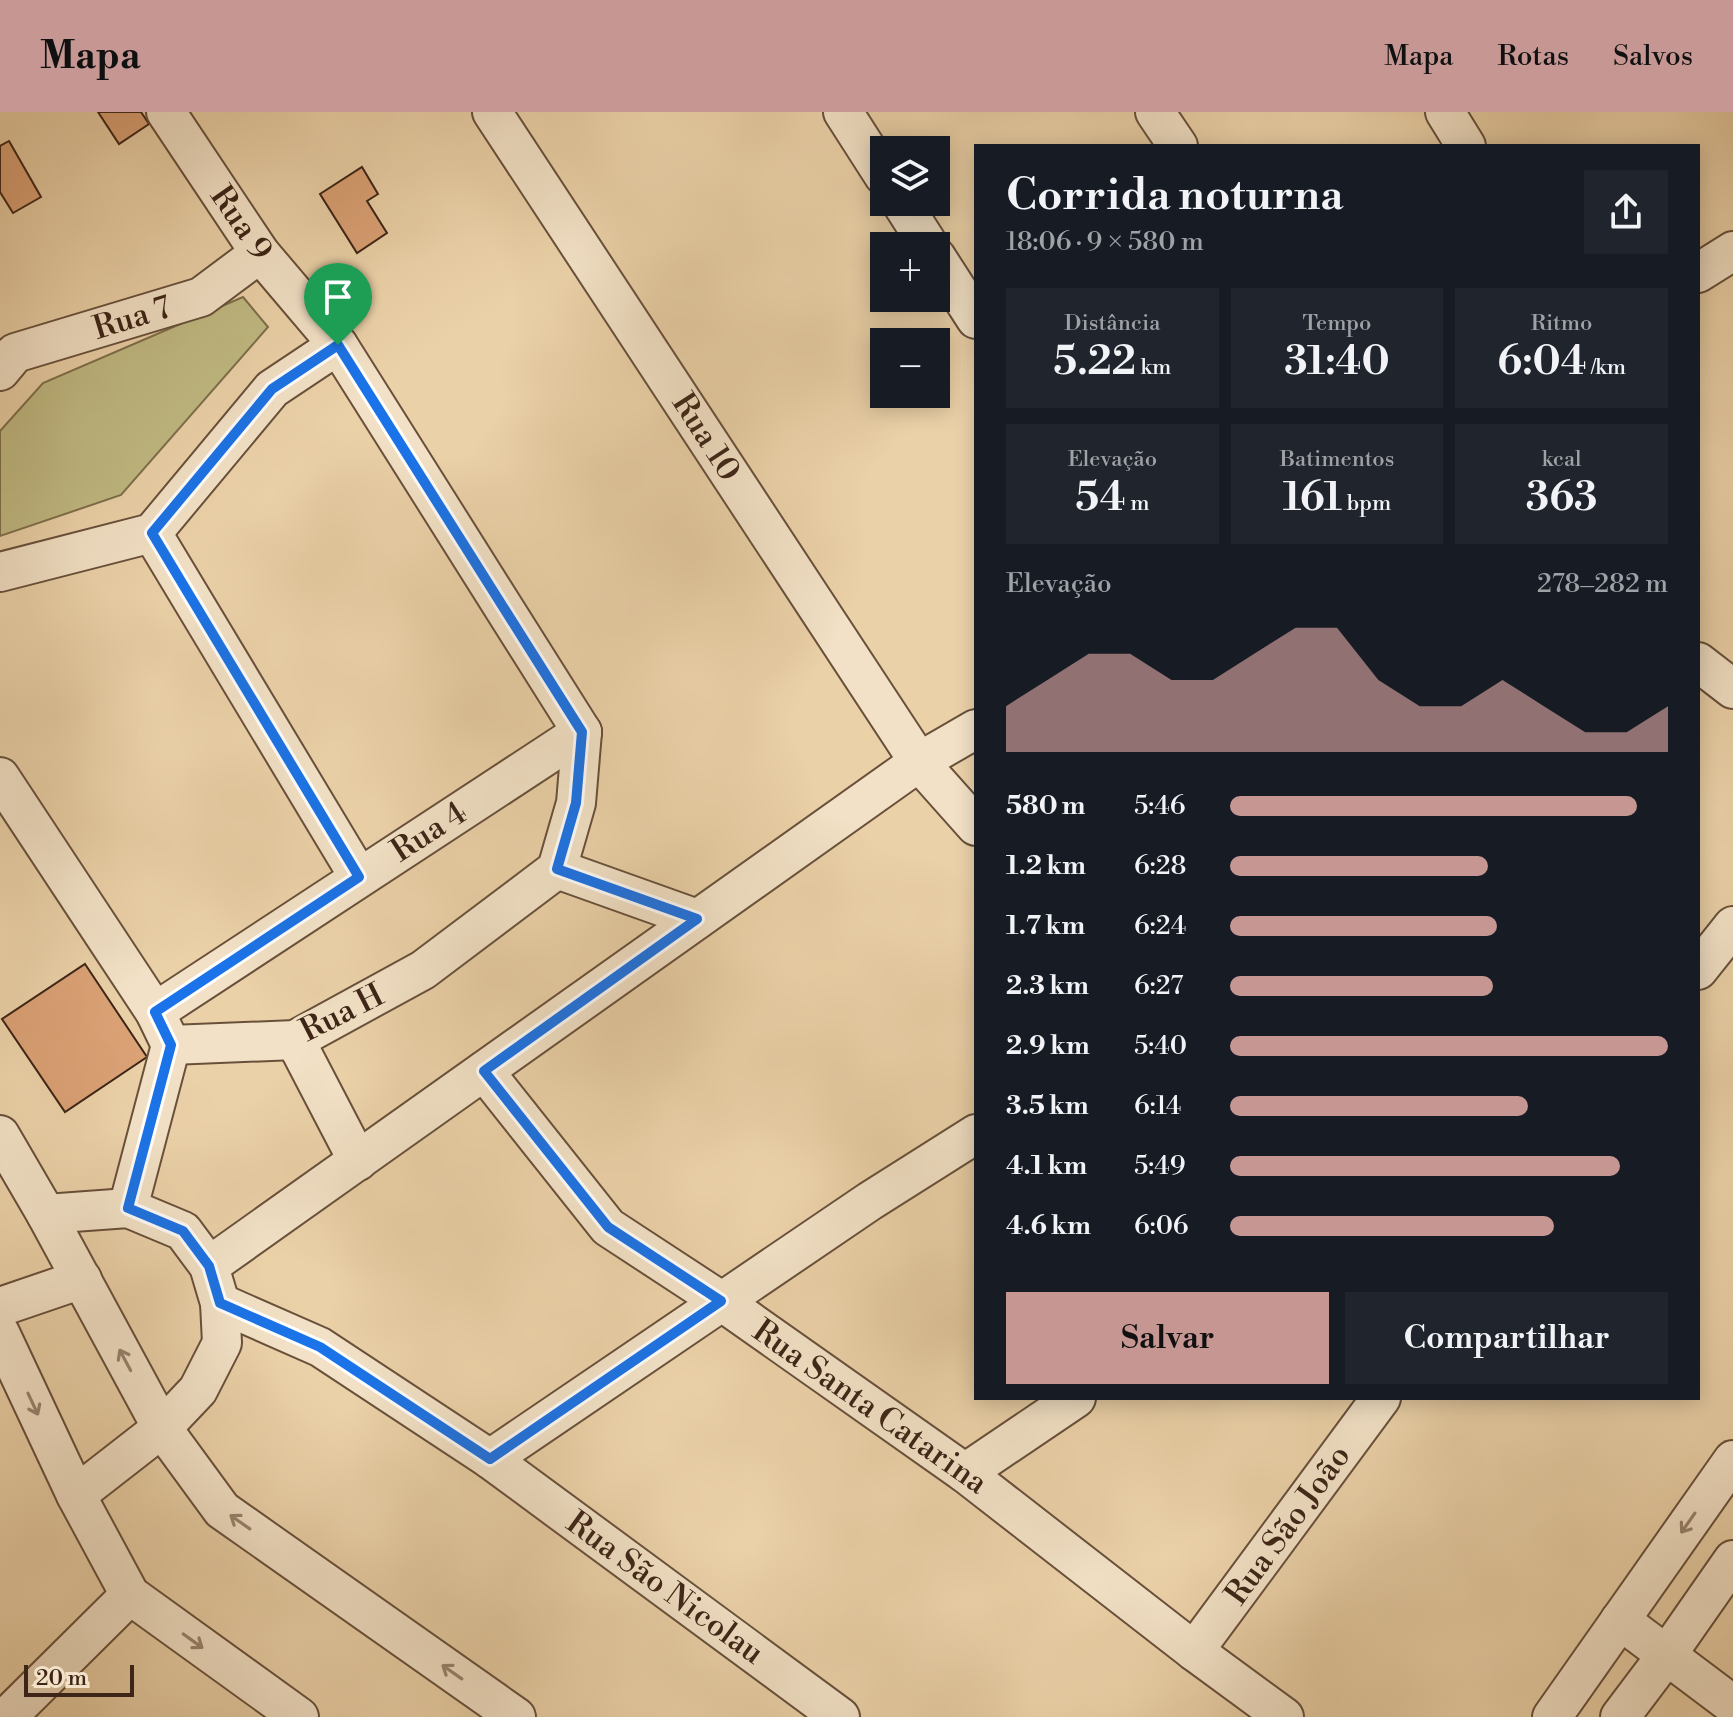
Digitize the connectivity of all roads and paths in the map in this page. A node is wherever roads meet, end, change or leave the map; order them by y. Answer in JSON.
{"nodes":[{"id":1,"x":166,"y":112,"type":"edge"},
{"id":2,"x":492,"y":112,"type":"edge"},
{"id":3,"x":843,"y":112,"type":"edge"},
{"id":4,"x":1155,"y":112,"type":"edge"},
{"id":5,"x":1445,"y":112,"type":"edge"},
{"id":6,"x":1177,"y":144,"type":"edge"},
{"id":7,"x":1465,"y":144,"type":"edge"},
{"id":8,"x":870,"y":154,"type":"edge"},
{"id":9,"x":1733,"y":251,"type":"edge"},
{"id":10,"x":260,"y":253,"type":"junction"},
{"id":11,"x":1700,"y":272,"type":"edge"},
{"id":12,"x":950,"y":279,"type":"edge"},
{"id":13,"x":974,"y":316,"type":"edge"},
{"id":14,"x":338,"y":345,"type":"junction"},
{"id":15,"x":5,"y":351,"type":"edge"},
{"id":16,"x":152,"y":533,"type":"junction"},
{"id":17,"x":0,"y":572,"type":"edge"},
{"id":18,"x":974,"y":730,"type":"edge"},
{"id":19,"x":582,"y":732,"type":"junction"},
{"id":20,"x":919,"y":762,"type":"junction"},
{"id":21,"x":0,"y":777,"type":"edge"},
{"id":22,"x":974,"y":824,"type":"edge"},
{"id":23,"x":557,"y":869,"type":"junction"},
{"id":24,"x":359,"y":877,"type":"junction"},
{"id":25,"x":697,"y":919,"type":"junction"},
{"id":26,"x":1733,"y":926,"type":"edge"},
{"id":27,"x":1700,"y":967,"type":"edge"},
{"id":28,"x":155,"y":1012,"type":"junction"},
{"id":29,"x":295,"y":1040,"type":"junction"},
{"id":30,"x":171,"y":1045,"type":"junction"},
{"id":31,"x":484,"y":1071,"type":"junction"},
{"id":32,"x":0,"y":1135,"type":"edge"},
{"id":33,"x":974,"y":1135,"type":"edge"},
{"id":34,"x":358,"y":1161,"type":"junction"},
{"id":35,"x":128,"y":1208,"type":"junction"},
{"id":36,"x":46,"y":1214,"type":"junction"},
{"id":37,"x":209,"y":1266,"type":"junction"},
{"id":38,"x":82,"y":1279,"type":"junction"},
{"id":39,"x":721,"y":1301,"type":"junction"},
{"id":40,"x":220,"y":1303,"type":"junction"},
{"id":41,"x":0,"y":1307,"type":"edge"},
{"id":42,"x":0,"y":1333,"type":"edge"},
{"id":43,"x":1073,"y":1400,"type":"edge"},
{"id":44,"x":1380,"y":1400,"type":"edge"},
{"id":45,"x":162,"y":1428,"type":"junction"},
{"id":46,"x":490,"y":1459,"type":"junction"},
{"id":47,"x":1733,"y":1460,"type":"edge"},
{"id":48,"x":965,"y":1473,"type":"junction"},
{"id":49,"x":76,"y":1495,"type":"junction"},
{"id":50,"x":1733,"y":1560,"type":"edge"},
{"id":51,"x":130,"y":1595,"type":"junction"},
{"id":52,"x":1620,"y":1620,"type":"junction"},
{"id":53,"x":1194,"y":1651,"type":"junction"},
{"id":54,"x":1666,"y":1656,"type":"junction"},
{"id":55,"x":1733,"y":1705,"type":"edge"},
{"id":56,"x":7,"y":1717,"type":"edge"},
{"id":57,"x":299,"y":1717,"type":"edge"},
{"id":58,"x":516,"y":1717,"type":"edge"},
{"id":59,"x":840,"y":1717,"type":"edge"},
{"id":60,"x":1284,"y":1717,"type":"edge"},
{"id":61,"x":1552,"y":1717,"type":"edge"},
{"id":62,"x":1620,"y":1717,"type":"edge"}],
"edges":[{"from":1,"to":10,"type":"street","name":"Rua 9"},
{"from":2,"to":20,"type":"street","name":"Rua 10"},
{"from":3,"to":8,"type":"street"},
{"from":4,"to":6,"type":"street"},
{"from":5,"to":7,"type":"street"},
{"from":9,"to":11,"type":"street"},
{"from":10,"to":14,"type":"street","name":"Rua 9"},
{"from":10,"to":15,"type":"street","name":"Rua 7"},
{"from":12,"to":13,"type":"street"},
{"from":14,"to":16,"type":"street"},
{"from":14,"to":19,"type":"street","name":"Rua 9"},
{"from":16,"to":17,"type":"street"},
{"from":16,"to":24,"type":"street"},
{"from":18,"to":20,"type":"street"},
{"from":19,"to":23,"type":"street"},
{"from":19,"to":24,"type":"street","name":"Rua 4"},
{"from":20,"to":22,"type":"street","name":"Rua 10"},
{"from":20,"to":25,"type":"street"},
{"from":21,"to":28,"type":"street"},
{"from":23,"to":25,"type":"street"},
{"from":23,"to":29,"type":"street","name":"Rua H"},
{"from":24,"to":28,"type":"street","name":"Rua 4"},
{"from":25,"to":31,"type":"street"},
{"from":26,"to":27,"type":"street"},
{"from":28,"to":30,"type":"street"},
{"from":29,"to":30,"type":"street","name":"Rua H"},
{"from":29,"to":34,"type":"street"},
{"from":30,"to":35,"type":"street"},
{"from":31,"to":34,"type":"street"},
{"from":31,"to":39,"type":"street","name":"Rua Santa Catarina"},
{"from":32,"to":36,"type":"street"},
{"from":33,"to":39,"type":"street"},
{"from":34,"to":37,"type":"street"},
{"from":35,"to":36,"type":"street"},
{"from":35,"to":37,"type":"street"},
{"from":36,"to":38,"type":"street"},
{"from":37,"to":40,"type":"street"},
{"from":38,"to":41,"type":"street"},
{"from":45,"to":38,"type":"street","one_way":true},
{"from":39,"to":46,"type":"street"},
{"from":39,"to":48,"type":"street","name":"Rua Santa Catarina"},
{"from":40,"to":45,"type":"street"},
{"from":40,"to":46,"type":"street","name":"Rua São Nicolau"},
{"from":42,"to":49,"type":"street","one_way":true},
{"from":43,"to":48,"type":"street"},
{"from":44,"to":53,"type":"street","name":"Rua São João"},
{"from":45,"to":49,"type":"street"},
{"from":58,"to":45,"type":"street","one_way":true},
{"from":46,"to":59,"type":"street","name":"Rua São Nicolau"},
{"from":47,"to":52,"type":"street","one_way":true},
{"from":48,"to":53,"type":"street","name":"Rua Santa Catarina"},
{"from":49,"to":51,"type":"street"},
{"from":50,"to":54,"type":"street"},
{"from":51,"to":56,"type":"street"},
{"from":51,"to":57,"type":"street","one_way":true},
{"from":52,"to":54,"type":"street"},
{"from":52,"to":61,"type":"street"},
{"from":53,"to":60,"type":"street","name":"Rua Santa Catarina"},
{"from":54,"to":55,"type":"street"},
{"from":54,"to":62,"type":"street"}]}
